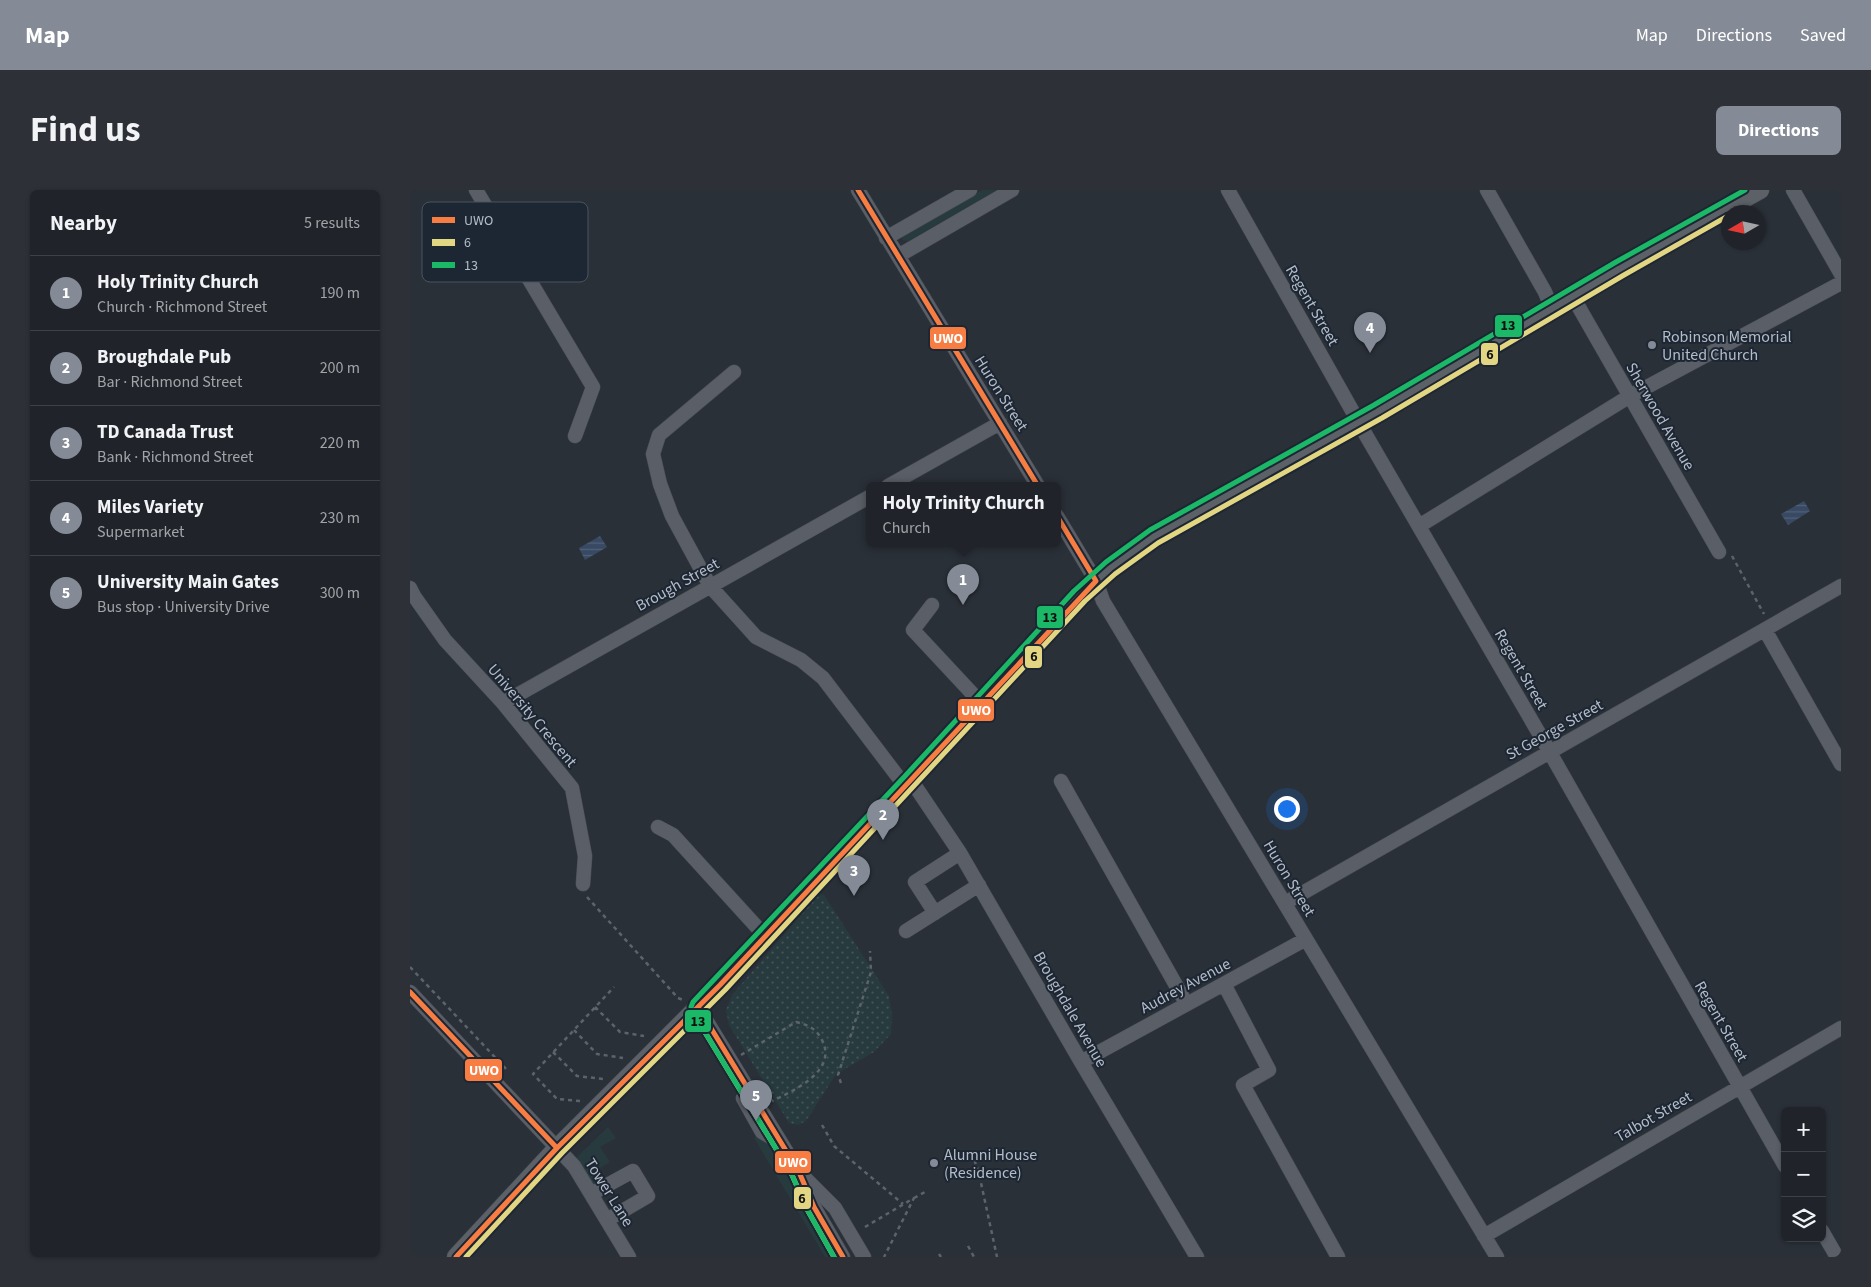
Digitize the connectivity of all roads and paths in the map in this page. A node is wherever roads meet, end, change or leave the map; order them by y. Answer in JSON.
{"nodes":[{"id":1,"x":476,"y":190,"type":"edge"},
{"id":2,"x":858,"y":190,"type":"edge"},
{"id":3,"x":970,"y":190,"type":"edge"},
{"id":4,"x":1012,"y":190,"type":"edge"},
{"id":5,"x":1228,"y":190,"type":"edge"},
{"id":6,"x":1487,"y":190,"type":"edge"},
{"id":7,"x":1760,"y":190,"type":"edge"},
{"id":8,"x":1792,"y":190,"type":"edge"},
{"id":9,"x":483,"y":202,"type":"edge"},
{"id":10,"x":886,"y":238,"type":"junction"},
{"id":11,"x":898,"y":256,"type":"junction"},
{"id":12,"x":1841,"y":274,"type":"edge"},
{"id":13,"x":531,"y":282,"type":"edge"},
{"id":14,"x":1841,"y":283,"type":"edge"},
{"id":15,"x":1573,"y":297,"type":"junction"},
{"id":16,"x":1552,"y":309,"type":"junction"},
{"id":17,"x":734,"y":372,"type":"dead end"},
{"id":18,"x":1630,"y":396,"type":"junction"},
{"id":19,"x":1358,"y":422,"type":"junction"},
{"id":20,"x":1000,"y":423,"type":"junction"},
{"id":21,"x":575,"y":436,"type":"dead end"},
{"id":22,"x":895,"y":482,"type":"edge"},
{"id":23,"x":1036,"y":482,"type":"edge"},
{"id":24,"x":866,"y":499,"type":"edge"},
{"id":25,"x":1061,"y":523,"type":"edge"},
{"id":26,"x":1419,"y":526,"type":"junction"},
{"id":27,"x":1718,"y":549,"type":"joint"},
{"id":28,"x":1096,"y":581,"type":"junction"},
{"id":29,"x":710,"y":586,"type":"junction"},
{"id":30,"x":1841,"y":586,"type":"edge"},
{"id":31,"x":410,"y":588,"type":"edge"},
{"id":32,"x":932,"y":605,"type":"dead end"},
{"id":33,"x":1768,"y":628,"type":"junction"},
{"id":34,"x":503,"y":703,"type":"junction"},
{"id":35,"x":982,"y":704,"type":"junction"},
{"id":36,"x":1550,"y":752,"type":"junction"},
{"id":37,"x":1841,"y":764,"type":"edge"},
{"id":38,"x":1061,"y":781,"type":"dead end"},
{"id":39,"x":908,"y":783,"type":"junction"},
{"id":40,"x":658,"y":827,"type":"dead end"},
{"id":41,"x":960,"y":853,"type":"junction"},
{"id":42,"x":583,"y":884,"type":"joint"},
{"id":43,"x":979,"y":885,"type":"junction"},
{"id":44,"x":1285,"y":903,"type":"junction"},
{"id":45,"x":935,"y":913,"type":"junction"},
{"id":46,"x":906,"y":931,"type":"dead end"},
{"id":47,"x":765,"y":936,"type":"junction"},
{"id":48,"x":1306,"y":939,"type":"junction"},
{"id":49,"x":870,"y":951,"type":"dead end"},
{"id":50,"x":410,"y":967,"type":"edge"},
{"id":51,"x":1224,"y":984,"type":"junction"},
{"id":52,"x":614,"y":987,"type":"dead end"},
{"id":53,"x":410,"y":992,"type":"edge"},
{"id":54,"x":1186,"y":1003,"type":"junction"},
{"id":55,"x":595,"y":1007,"type":"junction"},
{"id":56,"x":698,"y":1007,"type":"junction"},
{"id":57,"x":1841,"y":1028,"type":"edge"},
{"id":58,"x":574,"y":1030,"type":"junction"},
{"id":59,"x":644,"y":1036,"type":"dead end"},
{"id":60,"x":553,"y":1052,"type":"junction"},
{"id":61,"x":623,"y":1058,"type":"dead end"},
{"id":62,"x":730,"y":1059,"type":"junction"},
{"id":63,"x":1081,"y":1062,"type":"junction"},
{"id":64,"x":507,"y":1070,"type":"dead end"},
{"id":65,"x":603,"y":1080,"type":"dead end"},
{"id":66,"x":841,"y":1083,"type":"dead end"},
{"id":67,"x":1739,"y":1086,"type":"junction"},
{"id":68,"x":580,"y":1101,"type":"dead end"},
{"id":69,"x":760,"y":1108,"type":"junction"},
{"id":70,"x":822,"y":1125,"type":"dead end"},
{"id":71,"x":782,"y":1143,"type":"junction"},
{"id":72,"x":557,"y":1148,"type":"junction"},
{"id":73,"x":971,"y":1153,"type":"dead end"},
{"id":74,"x":1781,"y":1159,"type":"edge"},
{"id":75,"x":799,"y":1172,"type":"junction"},
{"id":76,"x":925,"y":1192,"type":"dead end"},
{"id":77,"x":591,"y":1194,"type":"junction"},
{"id":78,"x":914,"y":1198,"type":"junction"},
{"id":79,"x":903,"y":1204,"type":"junction"},
{"id":80,"x":607,"y":1220,"type":"junction"},
{"id":81,"x":865,"y":1227,"type":"dead end"},
{"id":82,"x":1484,"y":1236,"type":"junction"},
{"id":83,"x":1826,"y":1238,"type":"edge"},
{"id":84,"x":968,"y":1246,"type":"dead end"},
{"id":85,"x":456,"y":1257,"type":"edge"},
{"id":86,"x":629,"y":1257,"type":"edge"},
{"id":87,"x":843,"y":1257,"type":"edge"},
{"id":88,"x":864,"y":1257,"type":"edge"},
{"id":89,"x":884,"y":1257,"type":"edge"},
{"id":90,"x":974,"y":1257,"type":"edge"},
{"id":91,"x":997,"y":1257,"type":"edge"},
{"id":92,"x":1197,"y":1257,"type":"edge"},
{"id":93,"x":1338,"y":1257,"type":"edge"},
{"id":94,"x":1497,"y":1257,"type":"edge"},
{"id":95,"x":1837,"y":1257,"type":"edge"}],
"edges":[{"from":1,"to":9,"type":"street"},
{"from":2,"to":10,"type":"street","name":"Huron Street"},
{"from":3,"to":10,"type":"street"},
{"from":4,"to":11,"type":"street"},
{"from":5,"to":19,"type":"street","name":"Regent Street"},
{"from":6,"to":16,"type":"street"},
{"from":7,"to":15,"type":"main road"},
{"from":8,"to":12,"type":"street"},
{"from":10,"to":11,"type":"street","name":"Huron Street"},
{"from":11,"to":20,"type":"street","name":"Huron Street"},
{"from":13,"to":21,"type":"street"},
{"from":14,"to":18,"type":"street"},
{"from":15,"to":16,"type":"main road"},
{"from":15,"to":18,"type":"street","name":"Sherwood Avenue"},
{"from":16,"to":19,"type":"main road"},
{"from":17,"to":29,"type":"street","name":"Broughdale Avenue"},
{"from":18,"to":26,"type":"street"},
{"from":18,"to":27,"type":"street","name":"Sherwood Avenue"},
{"from":19,"to":26,"type":"street","name":"Regent Street"},
{"from":19,"to":28,"type":"main road"},
{"from":20,"to":22,"type":"street"},
{"from":20,"to":23,"type":"street","name":"Huron Street"},
{"from":24,"to":29,"type":"street","name":"Brough Street"},
{"from":25,"to":28,"type":"street","name":"Huron Street"},
{"from":26,"to":36,"type":"street","name":"Regent Street"},
{"from":27,"to":33,"type":"path"},
{"from":28,"to":35,"type":"main road"},
{"from":28,"to":44,"type":"street","name":"Huron Street"},
{"from":29,"to":34,"type":"street","name":"Brough Street"},
{"from":29,"to":39,"type":"street","name":"Broughdale Avenue"},
{"from":30,"to":33,"type":"street","name":"St George Street"},
{"from":31,"to":34,"type":"street","name":"University Crescent"},
{"from":32,"to":35,"type":"street"},
{"from":33,"to":36,"type":"street","name":"St George Street"},
{"from":33,"to":37,"type":"street"},
{"from":34,"to":42,"type":"street","name":"University Crescent"},
{"from":35,"to":39,"type":"main road"},
{"from":36,"to":44,"type":"street","name":"St George Street"},
{"from":36,"to":67,"type":"street","name":"Regent Street"},
{"from":38,"to":54,"type":"street"},
{"from":39,"to":41,"type":"street","name":"Broughdale Avenue"},
{"from":39,"to":47,"type":"main road"},
{"from":40,"to":47,"type":"street"},
{"from":41,"to":43,"type":"street","name":"Broughdale Avenue"},
{"from":41,"to":45,"type":"street"},
{"from":42,"to":56,"type":"path"},
{"from":43,"to":45,"type":"street"},
{"from":43,"to":63,"type":"street","name":"Broughdale Avenue"},
{"from":44,"to":48,"type":"street","name":"Huron Street"},
{"from":45,"to":46,"type":"street"},
{"from":47,"to":56,"type":"main road"},
{"from":48,"to":51,"type":"street","name":"Audrey Avenue"},
{"from":48,"to":82,"type":"street","name":"Huron Street"},
{"from":49,"to":66,"type":"path"},
{"from":50,"to":64,"type":"path"},
{"from":51,"to":54,"type":"street","name":"Audrey Avenue"},
{"from":51,"to":93,"type":"street"},
{"from":52,"to":55,"type":"path"},
{"from":53,"to":72,"type":"street","name":"Tower Lane"},
{"from":54,"to":63,"type":"street","name":"Audrey Avenue"},
{"from":55,"to":58,"type":"path"},
{"from":55,"to":59,"type":"path"},
{"from":56,"to":62,"type":"street"},
{"from":56,"to":72,"type":"main road"},
{"from":57,"to":67,"type":"street","name":"Talbot Street"},
{"from":58,"to":60,"type":"path"},
{"from":58,"to":61,"type":"path"},
{"from":60,"to":65,"type":"path"},
{"from":60,"to":68,"type":"path"},
{"from":62,"to":69,"type":"street"},
{"from":62,"to":69,"type":"path"},
{"from":62,"to":71,"type":"street"},
{"from":63,"to":92,"type":"street","name":"Broughdale Avenue"},
{"from":67,"to":74,"type":"street","name":"Regent Street"},
{"from":67,"to":82,"type":"street","name":"Talbot Street"},
{"from":69,"to":71,"type":"street"},
{"from":70,"to":79,"type":"path"},
{"from":71,"to":75,"type":"street"},
{"from":72,"to":77,"type":"street","name":"Tower Lane"},
{"from":72,"to":85,"type":"main road"},
{"from":73,"to":91,"type":"path"},
{"from":75,"to":87,"type":"street"},
{"from":75,"to":88,"type":"street"},
{"from":76,"to":78,"type":"path"},
{"from":77,"to":80,"type":"street","name":"Tower Lane"},
{"from":77,"to":80,"type":"street"},
{"from":78,"to":79,"type":"path"},
{"from":78,"to":89,"type":"path"},
{"from":79,"to":81,"type":"path"},
{"from":80,"to":86,"type":"street","name":"Tower Lane"},
{"from":82,"to":94,"type":"street","name":"Huron Street"},
{"from":83,"to":95,"type":"street"},
{"from":84,"to":90,"type":"path"}]}
